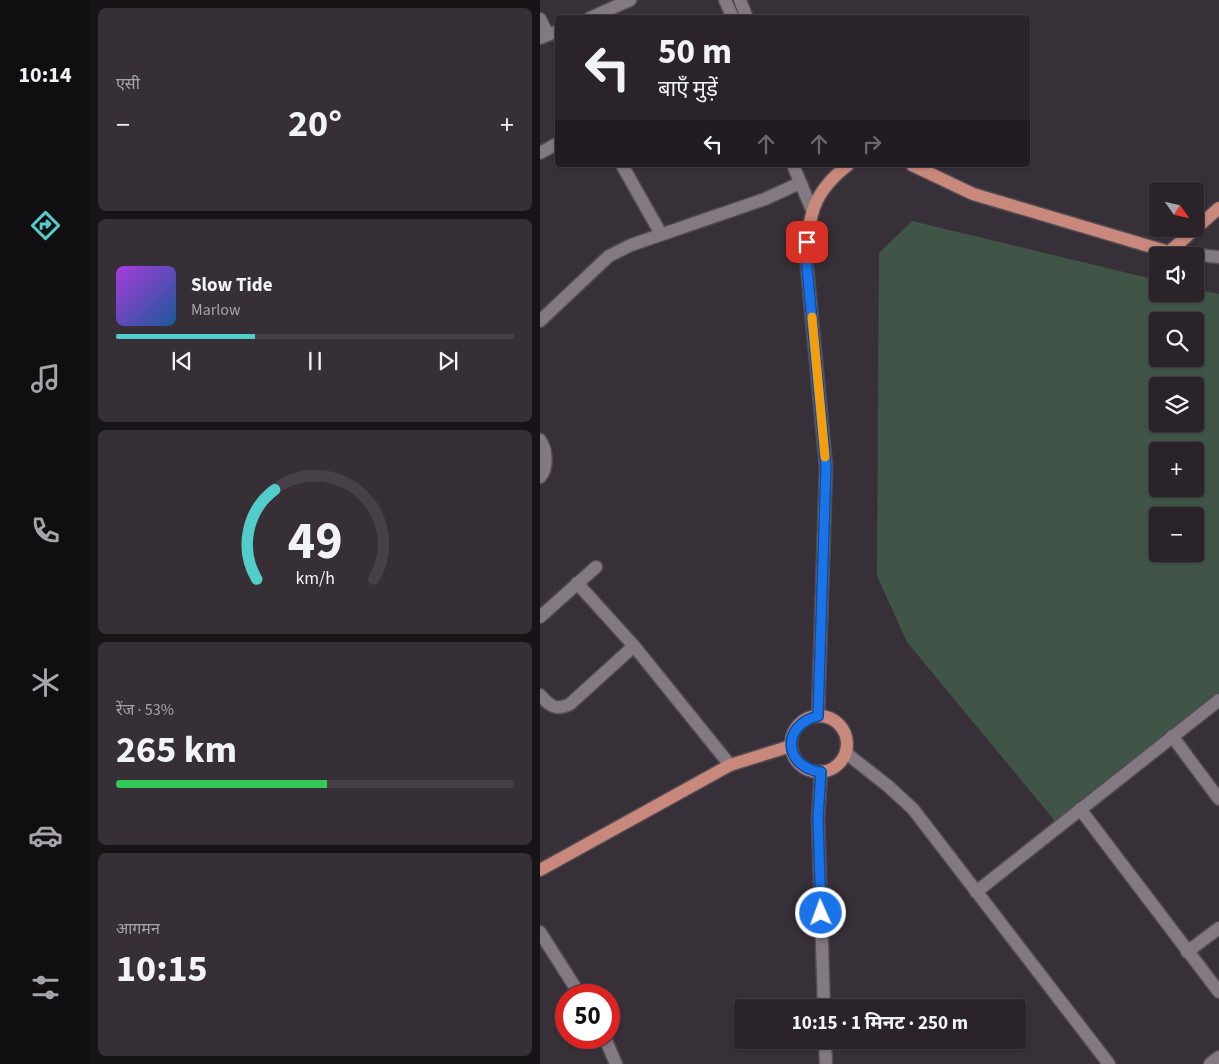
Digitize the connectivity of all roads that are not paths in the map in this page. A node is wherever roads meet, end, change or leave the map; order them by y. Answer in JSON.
{"nodes":[{"id":1,"x":630,"y":0,"type":"edge"},
{"id":2,"x":725,"y":0,"type":"edge"},
{"id":3,"x":740,"y":0,"type":"edge"},
{"id":4,"x":597,"y":15,"type":"edge"},
{"id":5,"x":732,"y":15,"type":"edge"},
{"id":6,"x":747,"y":15,"type":"edge"},
{"id":7,"x":540,"y":18,"type":"edge"},
{"id":8,"x":548,"y":35,"type":"edge"},
{"id":9,"x":555,"y":145,"type":"edge"},
{"id":10,"x":540,"y":153,"type":"edge"},
{"id":11,"x":623,"y":167,"type":"edge"},
{"id":12,"x":794,"y":167,"type":"edge"},
{"id":13,"x":846,"y":167,"type":"edge"},
{"id":14,"x":916,"y":167,"type":"edge"},
{"id":15,"x":800,"y":183,"type":"junction"},
{"id":16,"x":1219,"y":208,"type":"edge"},
{"id":17,"x":812,"y":210,"type":"junction"},
{"id":18,"x":662,"y":234,"type":"junction"},
{"id":19,"x":1152,"y":247,"type":"edge"},
{"id":20,"x":1175,"y":247,"type":"edge"},
{"id":21,"x":1204,"y":256,"type":"edge"},
{"id":22,"x":1219,"y":257,"type":"edge"},
{"id":23,"x":540,"y":321,"type":"edge"},
{"id":24,"x":540,"y":440,"type":"edge"},
{"id":25,"x":540,"y":477,"type":"edge"},
{"id":26,"x":596,"y":567,"type":"dead end"},
{"id":27,"x":577,"y":583,"type":"junction"},
{"id":28,"x":540,"y":618,"type":"edge"},
{"id":29,"x":634,"y":646,"type":"junction"},
{"id":30,"x":540,"y":696,"type":"edge"},
{"id":31,"x":1219,"y":700,"type":"edge"},
{"id":32,"x":818,"y":716,"type":"junction"},
{"id":33,"x":1172,"y":736,"type":"junction"},
{"id":34,"x":791,"y":746,"type":"junction"},
{"id":35,"x":846,"y":753,"type":"junction"},
{"id":36,"x":730,"y":765,"type":"junction"},
{"id":37,"x":821,"y":772,"type":"junction"},
{"id":38,"x":1219,"y":799,"type":"edge"},
{"id":39,"x":1080,"y":809,"type":"junction"},
{"id":40,"x":540,"y":870,"type":"edge"},
{"id":41,"x":976,"y":892,"type":"junction"},
{"id":42,"x":1219,"y":928,"type":"edge"},
{"id":43,"x":540,"y":932,"type":"edge"},
{"id":44,"x":1188,"y":952,"type":"junction"},
{"id":45,"x":573,"y":984,"type":"edge"},
{"id":46,"x":1219,"y":992,"type":"edge"},
{"id":47,"x":824,"y":999,"type":"edge"},
{"id":48,"x":610,"y":1049,"type":"edge"},
{"id":49,"x":825,"y":1049,"type":"edge"},
{"id":50,"x":1219,"y":1057,"type":"edge"},
{"id":51,"x":616,"y":1064,"type":"edge"},
{"id":52,"x":826,"y":1064,"type":"edge"},
{"id":53,"x":1109,"y":1064,"type":"edge"},
{"id":54,"x":1210,"y":1064,"type":"edge"}],
"edges":[{"from":1,"to":4,"type":"street"},
{"from":2,"to":5,"type":"street"},
{"from":3,"to":6,"type":"street"},
{"from":7,"to":8,"type":"street"},
{"from":9,"to":10,"type":"street"},
{"from":11,"to":18,"type":"street"},
{"from":12,"to":15,"type":"street"},
{"from":13,"to":17,"type":"main road"},
{"from":14,"to":19,"type":"main road"},
{"from":15,"to":17,"type":"street"},
{"from":15,"to":18,"type":"street"},
{"from":16,"to":20,"type":"main road"},
{"from":17,"to":32,"type":"main road"},
{"from":18,"to":23,"type":"street"},
{"from":21,"to":22,"type":"street"},
{"from":24,"to":25,"type":"street"},
{"from":26,"to":27,"type":"street"},
{"from":27,"to":28,"type":"street"},
{"from":27,"to":29,"type":"street"},
{"from":29,"to":30,"type":"street"},
{"from":29,"to":36,"type":"street"},
{"from":31,"to":33,"type":"street"},
{"from":32,"to":34,"type":"main road"},
{"from":32,"to":35,"type":"main road"},
{"from":33,"to":38,"type":"street"},
{"from":33,"to":39,"type":"street"},
{"from":34,"to":36,"type":"main road"},
{"from":34,"to":37,"type":"main road"},
{"from":35,"to":37,"type":"main road"},
{"from":35,"to":41,"type":"street"},
{"from":36,"to":40,"type":"main road"},
{"from":37,"to":47,"type":"street"},
{"from":39,"to":41,"type":"street"},
{"from":39,"to":44,"type":"street"},
{"from":41,"to":53,"type":"street"},
{"from":42,"to":44,"type":"street"},
{"from":43,"to":45,"type":"street"},
{"from":44,"to":46,"type":"street"},
{"from":48,"to":51,"type":"street"},
{"from":49,"to":52,"type":"street"},
{"from":50,"to":54,"type":"street"}]}
